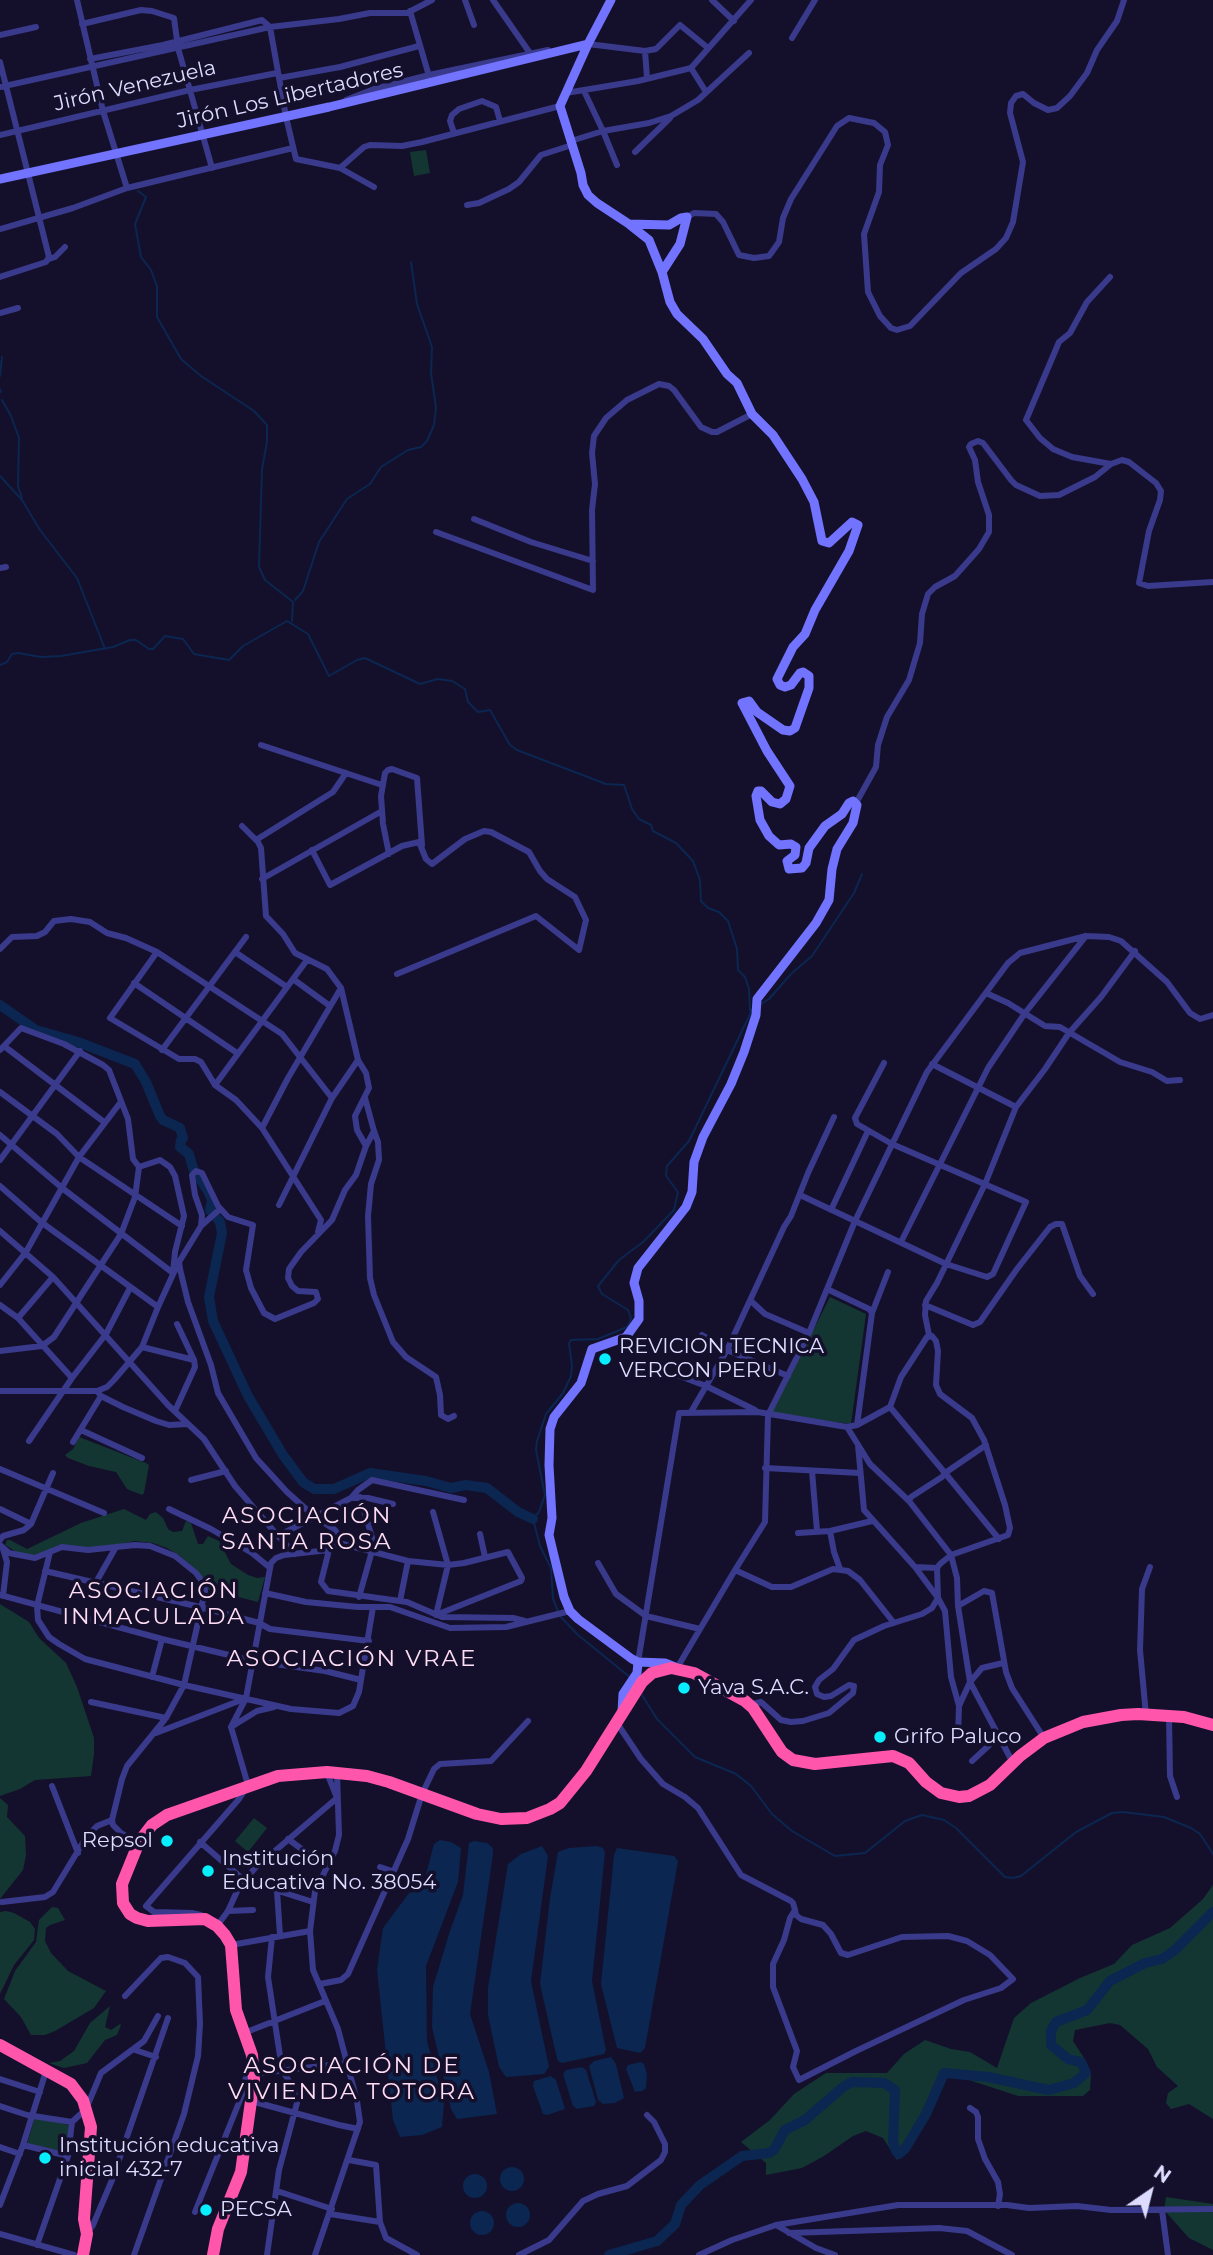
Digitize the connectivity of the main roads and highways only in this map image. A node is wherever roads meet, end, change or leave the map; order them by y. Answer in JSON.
{"nodes":[{"id":1,"x":1213,"y":1725,"type":"edge"},
{"id":2,"x":0,"y":2045,"type":"edge"},
{"id":3,"x":83,"y":2255,"type":"edge"},
{"id":4,"x":213,"y":2255,"type":"edge"}],
"edges":[{"from":1,"to":4,"type":"highway"},
{"from":2,"to":3,"type":"highway"}]}
